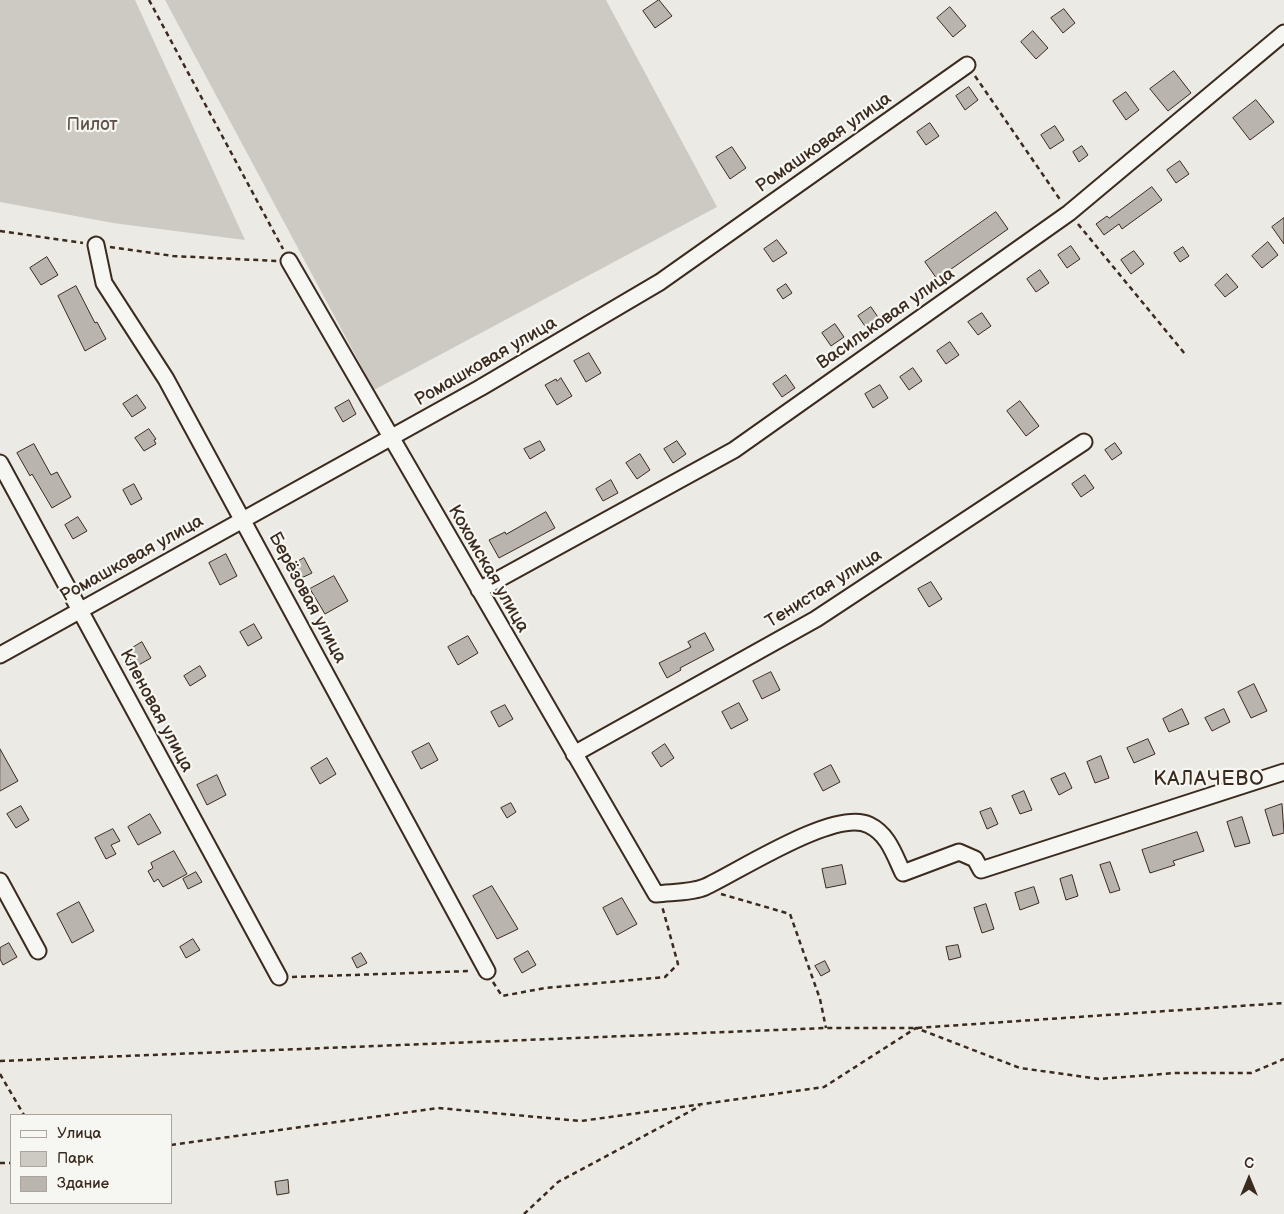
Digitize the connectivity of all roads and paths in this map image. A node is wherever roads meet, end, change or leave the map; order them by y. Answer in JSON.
{"nodes":[{"id":1,"x":149,"y":0,"type":"edge"},
{"id":2,"x":1284,"y":33,"type":"edge"},
{"id":3,"x":967,"y":65,"type":"dead end"},
{"id":4,"x":0,"y":231,"type":"edge"},
{"id":5,"x":96,"y":245,"type":"junction"},
{"id":6,"x":289,"y":261,"type":"junction"},
{"id":7,"x":390,"y":436,"type":"junction"},
{"id":8,"x":1084,"y":442,"type":"dead end"},
{"id":9,"x":0,"y":463,"type":"edge"},
{"id":10,"x":243,"y":518,"type":"junction"},
{"id":11,"x":479,"y":590,"type":"junction"},
{"id":12,"x":80,"y":610,"type":"junction"},
{"id":13,"x":0,"y":655,"type":"edge"},
{"id":14,"x":574,"y":754,"type":"junction"},
{"id":15,"x":1284,"y":772,"type":"edge"},
{"id":16,"x":0,"y":881,"type":"edge"},
{"id":17,"x":702,"y":888,"type":"junction"},
{"id":18,"x":656,"y":894,"type":"junction"},
{"id":19,"x":38,"y":951,"type":"dead end"},
{"id":20,"x":487,"y":971,"type":"junction"},
{"id":21,"x":279,"y":977,"type":"joint"},
{"id":22,"x":1284,"y":1003,"type":"edge"},
{"id":23,"x":826,"y":1028,"type":"junction"},
{"id":24,"x":916,"y":1028,"type":"junction"},
{"id":25,"x":1284,"y":1059,"type":"edge"},
{"id":26,"x":0,"y":1061,"type":"edge"},
{"id":27,"x":0,"y":1074,"type":"edge"},
{"id":28,"x":704,"y":1104,"type":"junction"},
{"id":29,"x":23,"y":1114,"type":"edge"},
{"id":30,"x":172,"y":1145,"type":"edge"},
{"id":31,"x":524,"y":1214,"type":"edge"}],
"edges":[{"from":1,"to":6,"type":"path"},
{"from":2,"to":11,"type":"street","name":"Васильковая улица"},
{"from":3,"to":7,"type":"street","name":"Ромашковая улица"},
{"from":4,"to":5,"type":"path"},
{"from":5,"to":6,"type":"path"},
{"from":5,"to":10,"type":"street","name":"Берёзовая улица"},
{"from":6,"to":7,"type":"street","name":"Кохомская улица"},
{"from":7,"to":10,"type":"street","name":"Ромашковая улица"},
{"from":7,"to":11,"type":"street","name":"Кохомская улица"},
{"from":8,"to":14,"type":"street","name":"Тенистая улица"},
{"from":9,"to":12,"type":"street","name":"Кленовая улица"},
{"from":10,"to":12,"type":"street","name":"Ромашковая улица"},
{"from":10,"to":20,"type":"street","name":"Берёзовая улица"},
{"from":11,"to":14,"type":"street","name":"Кохомская улица"},
{"from":12,"to":13,"type":"street","name":"Ромашковая улица"},
{"from":12,"to":21,"type":"street","name":"Кленовая улица"},
{"from":14,"to":18,"type":"street","name":"Кохомская улица"},
{"from":15,"to":17,"type":"street"},
{"from":16,"to":19,"type":"street"},
{"from":17,"to":18,"type":"street"},
{"from":17,"to":23,"type":"path"},
{"from":18,"to":20,"type":"path"},
{"from":20,"to":21,"type":"path"},
{"from":22,"to":24,"type":"path"},
{"from":23,"to":24,"type":"path"},
{"from":23,"to":26,"type":"path"},
{"from":24,"to":25,"type":"path"},
{"from":24,"to":28,"type":"path"},
{"from":27,"to":29,"type":"path"},
{"from":28,"to":30,"type":"path"},
{"from":28,"to":31,"type":"path"}]}
